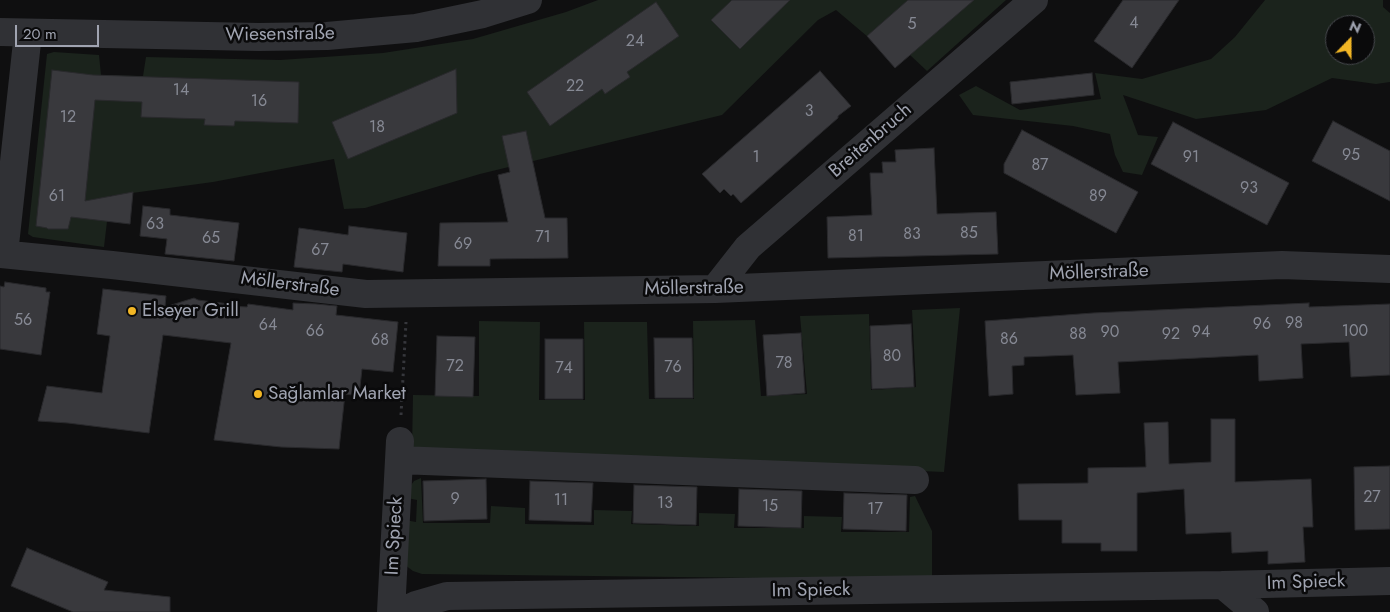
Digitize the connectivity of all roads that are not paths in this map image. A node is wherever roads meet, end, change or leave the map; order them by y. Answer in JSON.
{"nodes":[{"id":1,"x":528,"y":0,"type":"edge"},
{"id":2,"x":1034,"y":0,"type":"edge"},
{"id":3,"x":0,"y":32,"type":"edge"},
{"id":4,"x":28,"y":33,"type":"junction"},
{"id":5,"x":2,"y":254,"type":"edge"},
{"id":6,"x":1390,"y":269,"type":"edge"},
{"id":7,"x":715,"y":290,"type":"junction"},
{"id":8,"x":915,"y":480,"type":"dead end"},
{"id":9,"x":1390,"y":581,"type":"edge"},
{"id":10,"x":1223,"y":585,"type":"junction"},
{"id":11,"x":391,"y":612,"type":"edge"},
{"id":12,"x":401,"y":612,"type":"edge"},
{"id":13,"x":1255,"y":612,"type":"edge"}],
"edges":[{"from":1,"to":4,"type":"street","name":"Wiesenstraße"},
{"from":2,"to":7,"type":"street","name":"Breitenbruch"},
{"from":3,"to":4,"type":"street","name":"Wiesenstraße"},
{"from":4,"to":5,"type":"street"},
{"from":5,"to":7,"type":"street","name":"Möllerstraße"},
{"from":6,"to":7,"type":"street","name":"Möllerstraße"},
{"from":8,"to":11,"type":"street","name":"Im Spieck"},
{"from":9,"to":10,"type":"street","name":"Im Spieck"},
{"from":10,"to":12,"type":"street","name":"Im Spieck"},
{"from":10,"to":13,"type":"street","name":"Im Spieck"}]}
